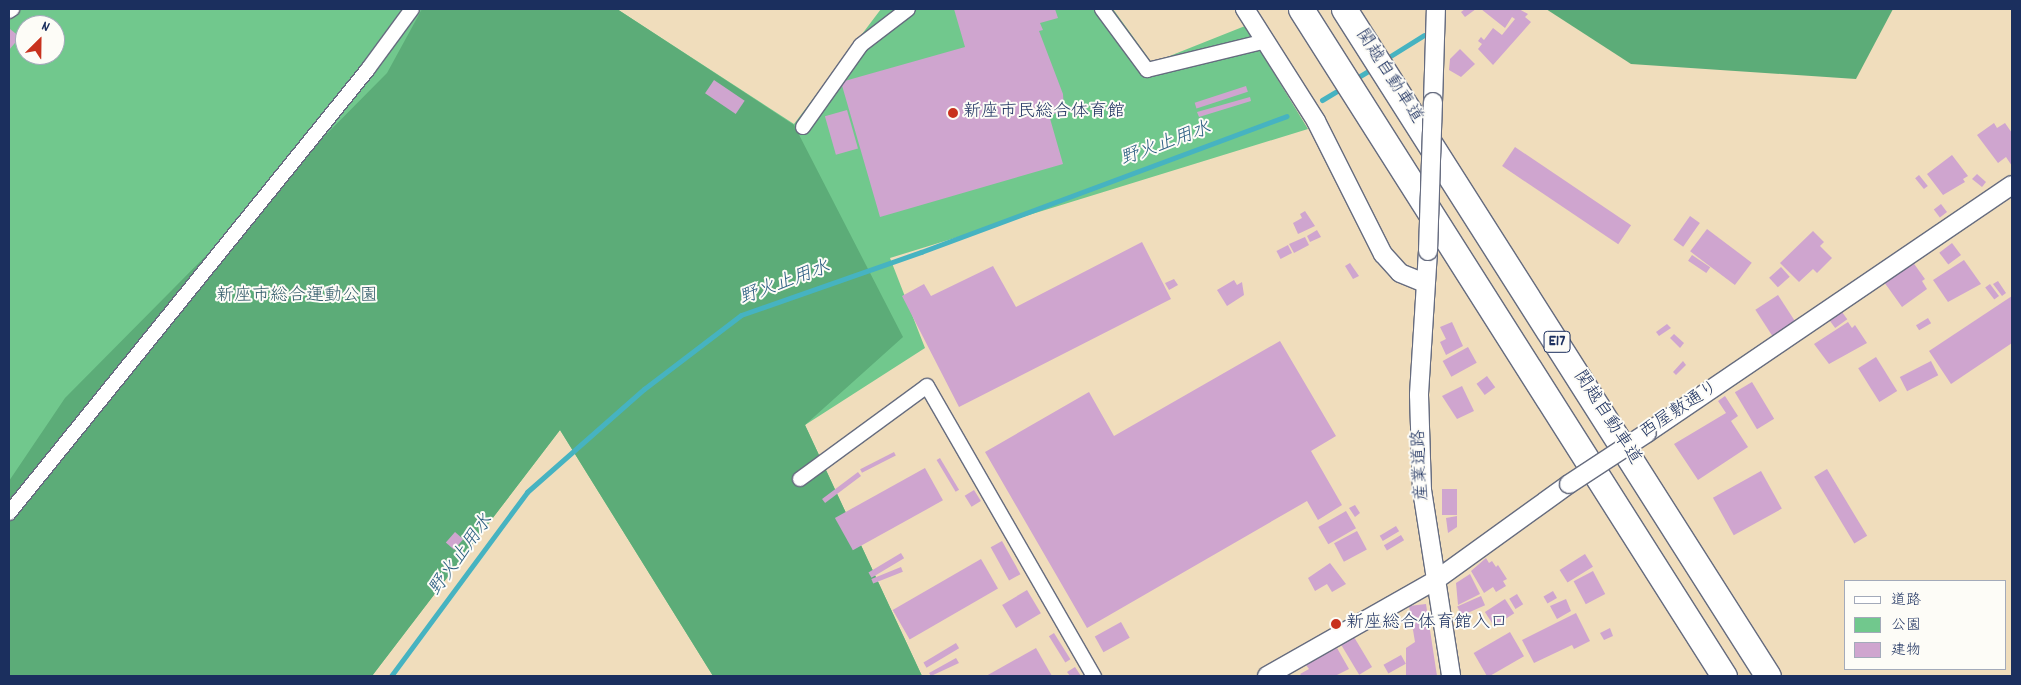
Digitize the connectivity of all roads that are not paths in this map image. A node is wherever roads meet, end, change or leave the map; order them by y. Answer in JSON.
{"nodes":[{"id":1,"x":12,"y":9,"type":"edge"},
{"id":2,"x":412,"y":9,"type":"edge"},
{"id":3,"x":908,"y":9,"type":"edge"},
{"id":4,"x":1102,"y":9,"type":"edge"},
{"id":5,"x":1246,"y":9,"type":"edge"},
{"id":6,"x":1301,"y":9,"type":"edge"},
{"id":7,"x":1344,"y":9,"type":"edge"},
{"id":8,"x":1436,"y":9,"type":"edge"},
{"id":9,"x":9,"y":11,"type":"edge"},
{"id":10,"x":1266,"y":41,"type":"junction"},
{"id":11,"x":803,"y":127,"type":"dead end"},
{"id":12,"x":2012,"y":186,"type":"edge"},
{"id":13,"x":1425,"y":283,"type":"junction"},
{"id":14,"x":800,"y":479,"type":"dead end"},
{"id":15,"x":9,"y":513,"type":"edge"},
{"id":16,"x":1436,"y":580,"type":"junction"},
{"id":17,"x":1094,"y":676,"type":"edge"},
{"id":18,"x":1267,"y":676,"type":"edge"},
{"id":19,"x":1451,"y":676,"type":"edge"},
{"id":20,"x":1724,"y":676,"type":"edge"},
{"id":21,"x":1768,"y":676,"type":"edge"}],
"edges":[{"from":1,"to":9,"type":"street"},
{"from":2,"to":15,"type":"street"},
{"from":3,"to":11,"type":"street"},
{"from":4,"to":10,"type":"street"},
{"from":5,"to":10,"type":"street"},
{"from":6,"to":20,"type":"highway","name":"関越自動車道","number":"E17"},
{"from":7,"to":21,"type":"highway","name":"関越自動車道","number":"E17"},
{"from":8,"to":13,"type":"street","name":"産業道路","bridge":true},
{"from":10,"to":13,"type":"street"},
{"from":12,"to":16,"type":"street","name":"西屋敷通り","bridge":true},
{"from":13,"to":16,"type":"street","name":"産業道路"},
{"from":14,"to":17,"type":"street"},
{"from":16,"to":18,"type":"street","name":"西屋敷通り"},
{"from":16,"to":19,"type":"street","name":"産業道路"}]}
